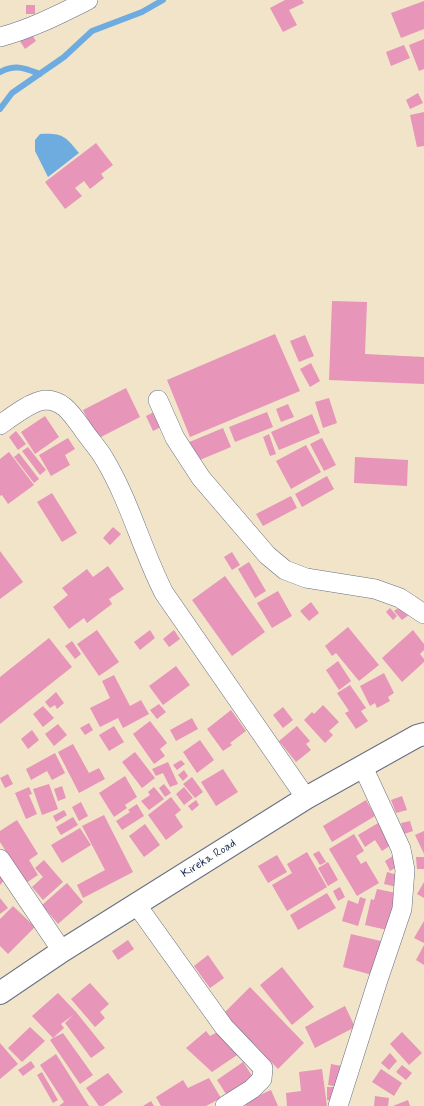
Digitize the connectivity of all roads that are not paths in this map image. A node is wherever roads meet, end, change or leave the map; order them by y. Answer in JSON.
{"nodes":[{"id":1,"x":88,"y":0,"type":"edge"},
{"id":2,"x":0,"y":37,"type":"edge"},
{"id":3,"x":158,"y":400,"type":"dead end"},
{"id":4,"x":0,"y":425,"type":"edge"},
{"id":5,"x":424,"y":614,"type":"edge"},
{"id":6,"x":424,"y":734,"type":"edge"},
{"id":7,"x":363,"y":766,"type":"junction"},
{"id":8,"x":306,"y":798,"type":"junction"},
{"id":9,"x":0,"y":859,"type":"edge"},
{"id":10,"x":136,"y":904,"type":"junction"},
{"id":11,"x":62,"y":951,"type":"junction"},
{"id":12,"x":0,"y":992,"type":"edge"},
{"id":13,"x":225,"y":1106,"type":"edge"},
{"id":14,"x":338,"y":1106,"type":"edge"}],
"edges":[{"from":1,"to":2,"type":"street"},
{"from":3,"to":5,"type":"street"},
{"from":4,"to":8,"type":"street"},
{"from":6,"to":7,"type":"main road","name":"Kireka Road"},
{"from":7,"to":8,"type":"main road","name":"Kireka Road"},
{"from":7,"to":14,"type":"street"},
{"from":8,"to":10,"type":"main road","name":"Kireka Road"},
{"from":9,"to":11,"type":"street"},
{"from":10,"to":11,"type":"main road","name":"Kireka Road"},
{"from":10,"to":13,"type":"street"},
{"from":11,"to":12,"type":"main road","name":"Kireka Road"}]}
